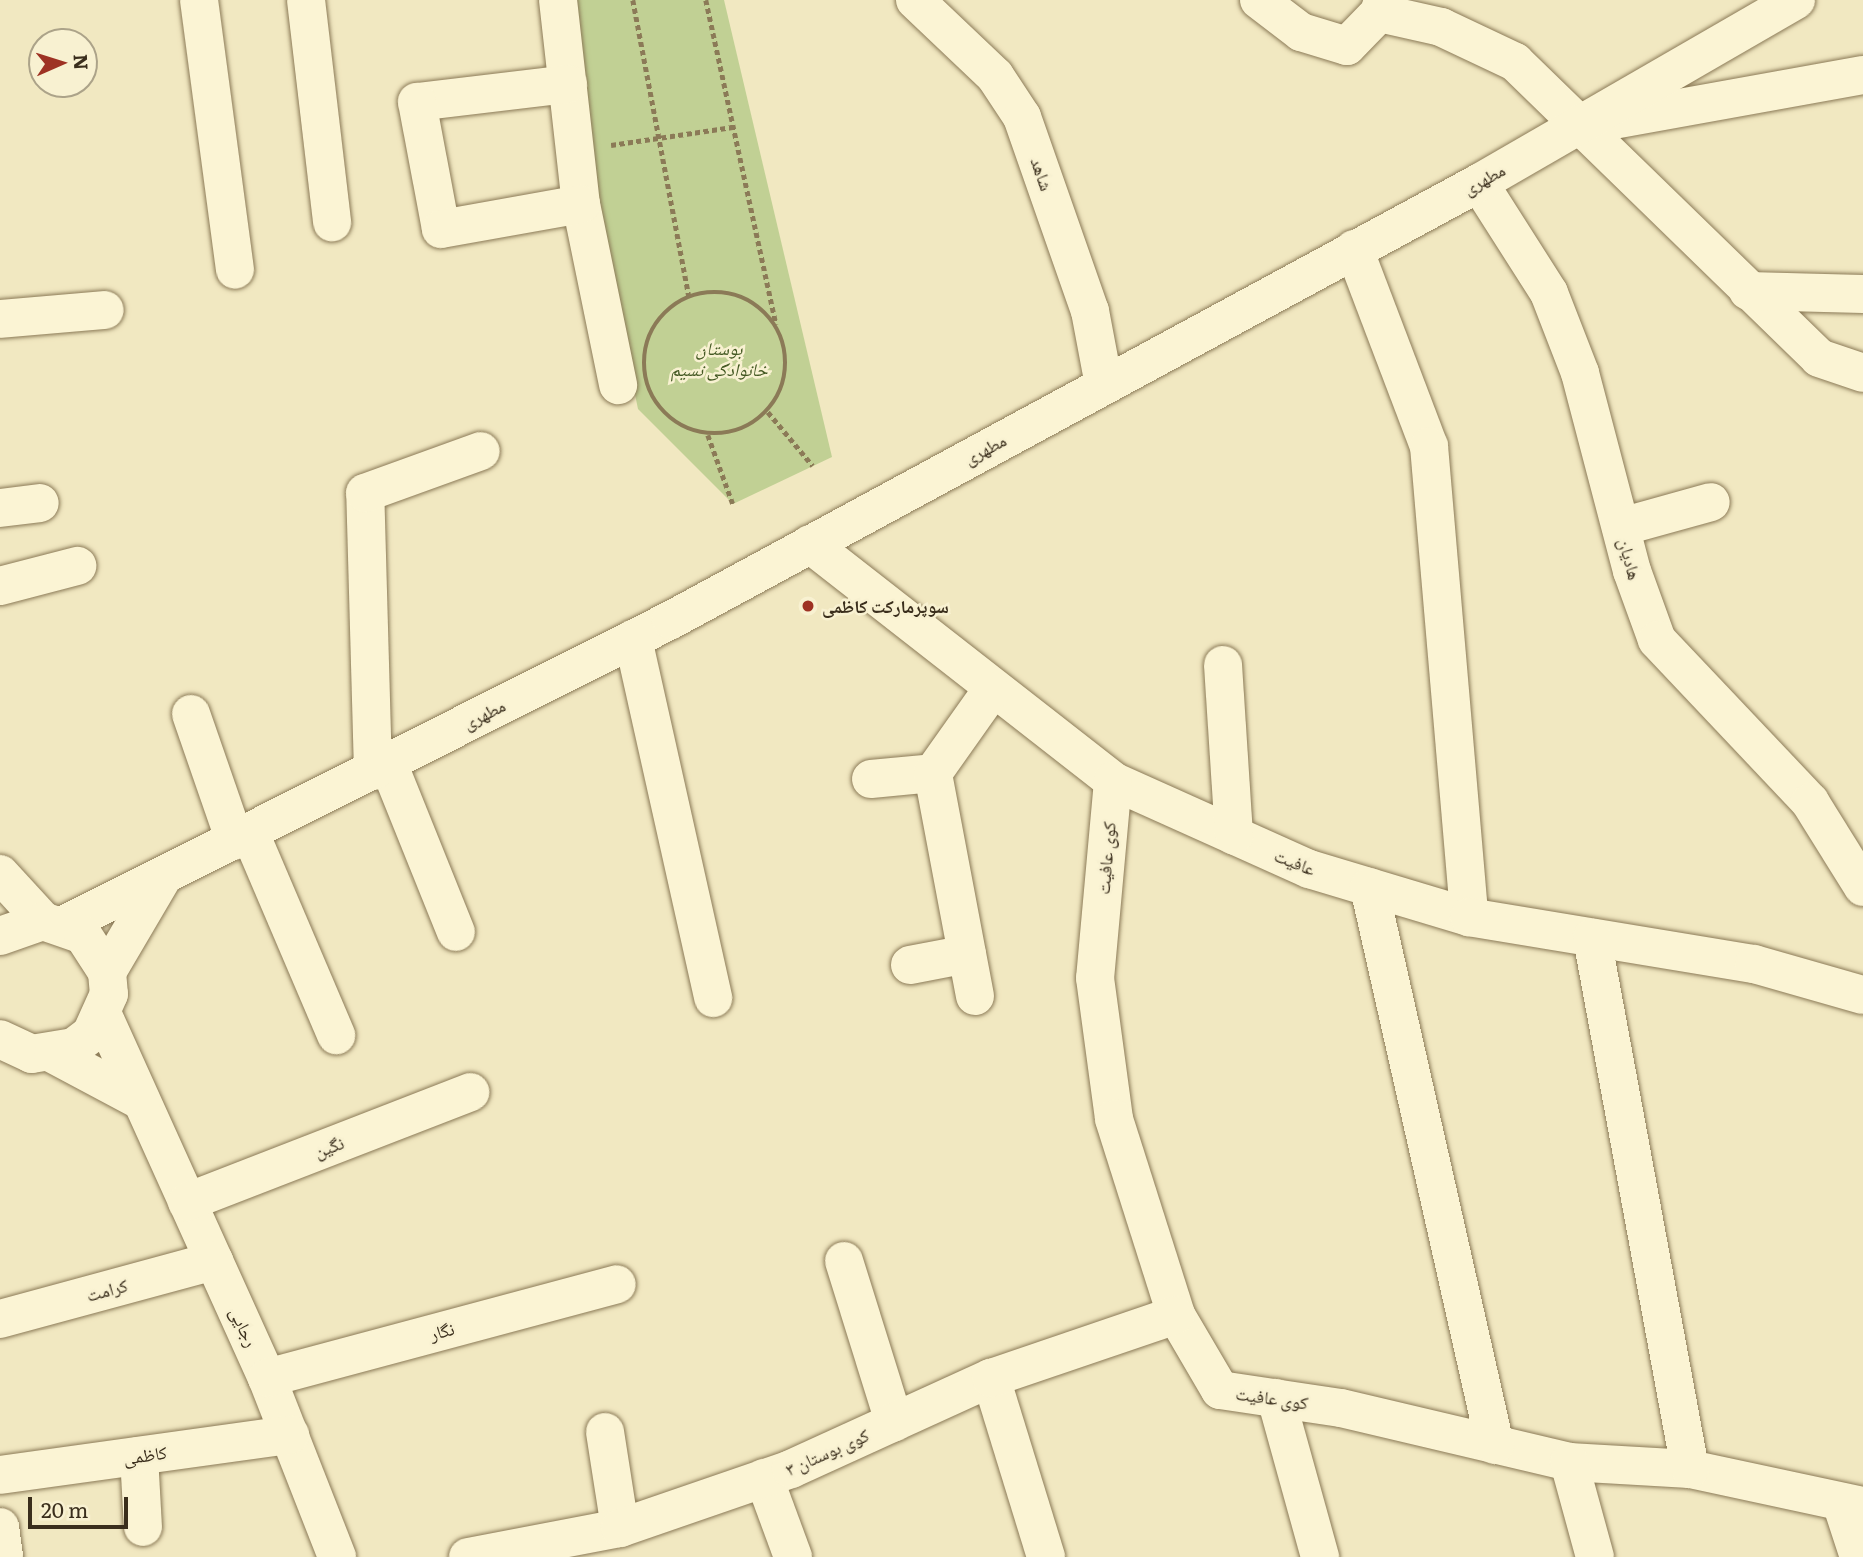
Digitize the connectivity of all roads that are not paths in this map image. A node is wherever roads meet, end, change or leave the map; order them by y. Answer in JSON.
{"nodes":[{"id":1,"x":199,"y":0,"type":"edge"},
{"id":2,"x":306,"y":0,"type":"edge"},
{"id":3,"x":558,"y":0,"type":"edge"},
{"id":4,"x":915,"y":0,"type":"edge"},
{"id":5,"x":1259,"y":0,"type":"edge"},
{"id":6,"x":1796,"y":0,"type":"edge"},
{"id":7,"x":1381,"y":6,"type":"edge"},
{"id":8,"x":1863,"y":75,"type":"edge"},
{"id":9,"x":568,"y":84,"type":"junction"},
{"id":10,"x":1576,"y":127,"type":"junction"},
{"id":11,"x":1479,"y":183,"type":"junction"},
{"id":12,"x":581,"y":204,"type":"junction"},
{"id":13,"x":332,"y":222,"type":"dead end"},
{"id":14,"x":1354,"y":249,"type":"junction"},
{"id":15,"x":235,"y":270,"type":"dead end"},
{"id":16,"x":1748,"y":291,"type":"junction"},
{"id":17,"x":1863,"y":294,"type":"edge"},
{"id":18,"x":105,"y":310,"type":"dead end"},
{"id":19,"x":0,"y":319,"type":"edge"},
{"id":20,"x":1863,"y":373,"type":"edge"},
{"id":21,"x":618,"y":385,"type":"dead end"},
{"id":22,"x":1104,"y":385,"type":"junction"},
{"id":23,"x":481,"y":451,"type":"dead end"},
{"id":24,"x":1711,"y":502,"type":"dead end"},
{"id":25,"x":40,"y":503,"type":"dead end"},
{"id":26,"x":0,"y":508,"type":"edge"},
{"id":27,"x":1621,"y":527,"type":"junction"},
{"id":28,"x":810,"y":544,"type":"junction"},
{"id":29,"x":77,"y":566,"type":"dead end"},
{"id":30,"x":0,"y":586,"type":"edge"},
{"id":31,"x":633,"y":639,"type":"junction"},
{"id":32,"x":1223,"y":666,"type":"dead end"},
{"id":33,"x":990,"y":691,"type":"junction"},
{"id":34,"x":191,"y":714,"type":"dead end"},
{"id":35,"x":380,"y":767,"type":"junction"},
{"id":36,"x":933,"y":773,"type":"junction"},
{"id":37,"x":871,"y":779,"type":"dead end"},
{"id":38,"x":1113,"y":781,"type":"junction"},
{"id":39,"x":1234,"y":836,"type":"junction"},
{"id":40,"x":242,"y":837,"type":"junction"},
{"id":41,"x":0,"y":874,"type":"edge"},
{"id":42,"x":163,"y":877,"type":"junction"},
{"id":43,"x":1369,"y":887,"type":"junction"},
{"id":44,"x":1863,"y":887,"type":"edge"},
{"id":45,"x":1469,"y":917,"type":"junction"},
{"id":46,"x":53,"y":923,"type":"junction"},
{"id":47,"x":456,"y":932,"type":"dead end"},
{"id":48,"x":0,"y":935,"type":"edge"},
{"id":49,"x":1592,"y":938,"type":"junction"},
{"id":50,"x":967,"y":954,"type":"junction"},
{"id":51,"x":910,"y":965,"type":"dead end"},
{"id":52,"x":107,"y":972,"type":"junction"},
{"id":53,"x":1863,"y":995,"type":"edge"},
{"id":54,"x":975,"y":996,"type":"dead end"},
{"id":55,"x":713,"y":998,"type":"dead end"},
{"id":56,"x":103,"y":1015,"type":"junction"},
{"id":57,"x":336,"y":1035,"type":"dead end"},
{"id":58,"x":21,"y":1053,"type":"edge"},
{"id":59,"x":470,"y":1093,"type":"dead end"},
{"id":60,"x":141,"y":1101,"type":"junction"},
{"id":61,"x":187,"y":1202,"type":"junction"},
{"id":62,"x":214,"y":1261,"type":"junction"},
{"id":63,"x":844,"y":1261,"type":"dead end"},
{"id":64,"x":617,"y":1284,"type":"dead end"},
{"id":65,"x":1176,"y":1315,"type":"junction"},
{"id":66,"x":0,"y":1319,"type":"edge"},
{"id":67,"x":267,"y":1378,"type":"junction"},
{"id":68,"x":991,"y":1378,"type":"junction"},
{"id":69,"x":1276,"y":1398,"type":"junction"},
{"id":70,"x":894,"y":1422,"type":"junction"},
{"id":71,"x":605,"y":1432,"type":"dead end"},
{"id":72,"x":290,"y":1435,"type":"junction"},
{"id":73,"x":1495,"y":1445,"type":"junction"},
{"id":74,"x":139,"y":1456,"type":"junction"},
{"id":75,"x":1569,"y":1462,"type":"junction"},
{"id":76,"x":1690,"y":1469,"type":"junction"},
{"id":77,"x":0,"y":1475,"type":"edge"},
{"id":78,"x":764,"y":1478,"type":"junction"},
{"id":79,"x":1852,"y":1504,"type":"edge"},
{"id":80,"x":0,"y":1527,"type":"edge"},
{"id":81,"x":143,"y":1527,"type":"dead end"},
{"id":82,"x":620,"y":1528,"type":"junction"},
{"id":83,"x":4,"y":1557,"type":"edge"},
{"id":84,"x":337,"y":1557,"type":"edge"},
{"id":85,"x":468,"y":1557,"type":"edge"},
{"id":86,"x":793,"y":1557,"type":"edge"},
{"id":87,"x":1046,"y":1557,"type":"edge"},
{"id":88,"x":1320,"y":1557,"type":"edge"},
{"id":89,"x":1595,"y":1557,"type":"edge"},
{"id":90,"x":1859,"y":1557,"type":"edge"}],
"edges":[{"from":1,"to":15,"type":"street"},
{"from":2,"to":13,"type":"street"},
{"from":3,"to":9,"type":"street"},
{"from":4,"to":22,"type":"street","name":"شاهد"},
{"from":5,"to":7,"type":"street"},
{"from":6,"to":10,"type":"street","name":"مطهری"},
{"from":7,"to":10,"type":"street"},
{"from":8,"to":10,"type":"street"},
{"from":9,"to":12,"type":"street"},
{"from":9,"to":12,"type":"street"},
{"from":10,"to":11,"type":"street","name":"مطهری"},
{"from":10,"to":16,"type":"street"},
{"from":11,"to":14,"type":"street","name":"مطهری"},
{"from":11,"to":27,"type":"street","name":"هادیان"},
{"from":12,"to":21,"type":"street"},
{"from":14,"to":22,"type":"street","name":"مطهری"},
{"from":14,"to":45,"type":"street"},
{"from":16,"to":17,"type":"street"},
{"from":16,"to":20,"type":"street"},
{"from":18,"to":19,"type":"street"},
{"from":22,"to":28,"type":"street","name":"مطهری"},
{"from":23,"to":35,"type":"street"},
{"from":24,"to":27,"type":"street"},
{"from":25,"to":26,"type":"street"},
{"from":27,"to":44,"type":"street","name":"هادیان"},
{"from":28,"to":31,"type":"street","name":"مطهری"},
{"from":28,"to":33,"type":"street","name":"عافیت"},
{"from":29,"to":30,"type":"street"},
{"from":31,"to":35,"type":"street","name":"مطهری"},
{"from":31,"to":55,"type":"street"},
{"from":32,"to":39,"type":"street"},
{"from":33,"to":36,"type":"street"},
{"from":33,"to":38,"type":"street","name":"عافیت"},
{"from":34,"to":40,"type":"street"},
{"from":35,"to":40,"type":"street","name":"مطهری"},
{"from":35,"to":47,"type":"street"},
{"from":36,"to":37,"type":"street"},
{"from":36,"to":50,"type":"street"},
{"from":38,"to":39,"type":"street","name":"عافیت"},
{"from":38,"to":65,"type":"street","name":"کوی عافیت"},
{"from":39,"to":43,"type":"street","name":"عافیت"},
{"from":40,"to":42,"type":"street","name":"مطهری"},
{"from":40,"to":57,"type":"street"},
{"from":41,"to":46,"type":"street"},
{"from":42,"to":46,"type":"street","name":"مطهری"},
{"from":42,"to":52,"type":"street"},
{"from":43,"to":45,"type":"street","name":"عافیت"},
{"from":43,"to":73,"type":"street"},
{"from":45,"to":49,"type":"street","name":"عافیت"},
{"from":46,"to":48,"type":"street","name":"مطهری"},
{"from":46,"to":52,"type":"street"},
{"from":49,"to":53,"type":"street","name":"عافیت"},
{"from":49,"to":76,"type":"street"},
{"from":50,"to":51,"type":"street"},
{"from":50,"to":54,"type":"street"},
{"from":52,"to":56,"type":"street"},
{"from":56,"to":58,"type":"street"},
{"from":56,"to":60,"type":"street","name":"رجایی"},
{"from":58,"to":60,"type":"street"},
{"from":59,"to":61,"type":"street","name":"نگین"},
{"from":60,"to":61,"type":"street","name":"رجایی"},
{"from":61,"to":62,"type":"street","name":"رجایی"},
{"from":62,"to":66,"type":"street","name":"کرامت"},
{"from":62,"to":67,"type":"street","name":"رجایی"},
{"from":63,"to":70,"type":"street"},
{"from":64,"to":67,"type":"street","name":"نگار"},
{"from":65,"to":68,"type":"street","name":"کوی بوستان ۳"},
{"from":65,"to":69,"type":"street","name":"کوی عافیت"},
{"from":67,"to":72,"type":"street","name":"رجایی"},
{"from":68,"to":70,"type":"street","name":"کوی بوستان ۳"},
{"from":68,"to":87,"type":"street"},
{"from":69,"to":73,"type":"street","name":"کوی عافیت"},
{"from":69,"to":88,"type":"street"},
{"from":70,"to":78,"type":"street","name":"کوی بوستان ۳"},
{"from":71,"to":82,"type":"street"},
{"from":72,"to":74,"type":"street","name":"کاظمی"},
{"from":72,"to":84,"type":"street","name":"رجایی"},
{"from":73,"to":75,"type":"street","name":"کوی عافیت"},
{"from":74,"to":77,"type":"street","name":"کاظمی"},
{"from":74,"to":81,"type":"street"},
{"from":75,"to":76,"type":"street","name":"کوی عافیت"},
{"from":75,"to":89,"type":"street"},
{"from":76,"to":79,"type":"street","name":"کوی عافیت"},
{"from":78,"to":82,"type":"street","name":"کوی بوستان ۳"},
{"from":78,"to":86,"type":"street"},
{"from":79,"to":90,"type":"street"},
{"from":80,"to":83,"type":"street"},
{"from":82,"to":85,"type":"street","name":"کوی بوستان ۳"}]}
